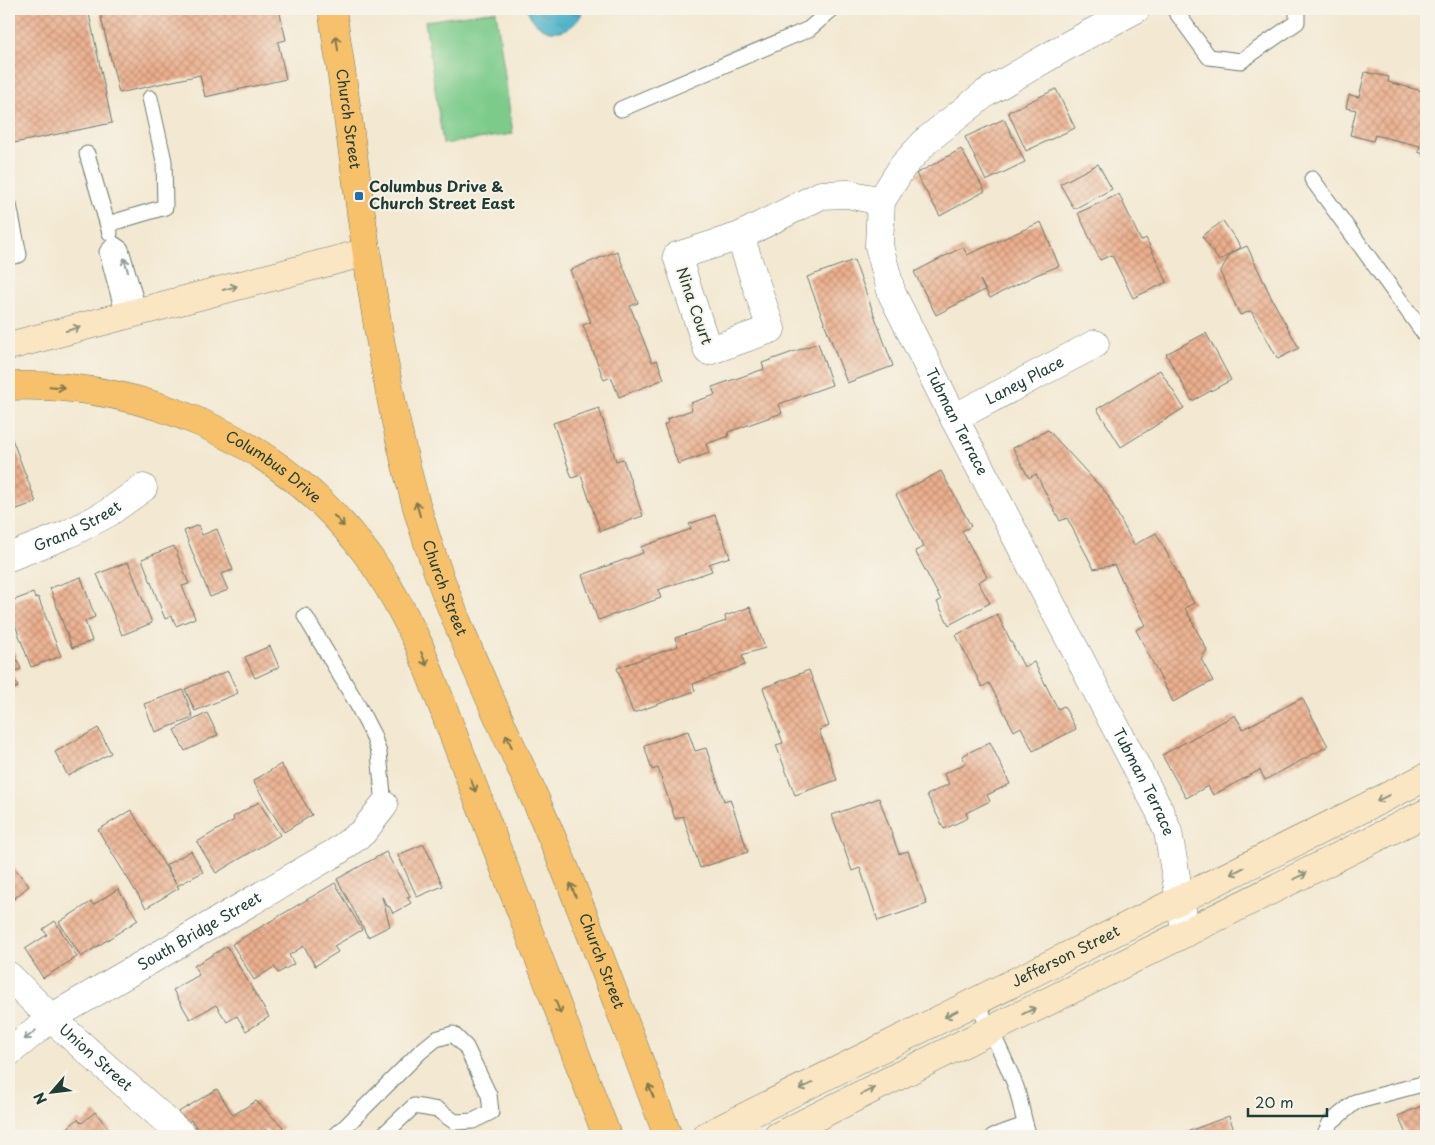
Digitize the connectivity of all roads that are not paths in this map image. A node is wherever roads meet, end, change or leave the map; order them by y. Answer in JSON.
{"nodes":[{"id":1,"x":332,"y":9,"type":"edge"},
{"id":2,"x":832,"y":9,"type":"edge"},
{"id":3,"x":1136,"y":9,"type":"edge"},
{"id":4,"x":1174,"y":9,"type":"edge"},
{"id":5,"x":1297,"y":9,"type":"edge"},
{"id":6,"x":150,"y":98,"type":"dead end"},
{"id":7,"x":621,"y":109,"type":"dead end"},
{"id":8,"x":86,"y":154,"type":"dead end"},
{"id":9,"x":1312,"y":179,"type":"dead end"},
{"id":10,"x":881,"y":201,"type":"junction"},
{"id":11,"x":9,"y":205,"type":"edge"},
{"id":12,"x":108,"y":224,"type":"junction"},
{"id":13,"x":740,"y":236,"type":"dead end"},
{"id":14,"x":367,"y":252,"type":"junction"},
{"id":15,"x":9,"y":257,"type":"edge"},
{"id":16,"x":132,"y":314,"type":"junction"},
{"id":17,"x":1426,"y":336,"type":"edge"},
{"id":18,"x":1095,"y":344,"type":"dead end"},
{"id":19,"x":9,"y":346,"type":"edge"},
{"id":20,"x":9,"y":386,"type":"edge"},
{"id":21,"x":954,"y":418,"type":"junction"},
{"id":22,"x":142,"y":488,"type":"dead end"},
{"id":23,"x":9,"y":557,"type":"edge"},
{"id":24,"x":305,"y":616,"type":"dead end"},
{"id":25,"x":1426,"y":777,"type":"edge"},
{"id":26,"x":384,"y":805,"type":"joint"},
{"id":27,"x":1426,"y":813,"type":"edge"},
{"id":28,"x":1181,"y":899,"type":"junction"},
{"id":29,"x":1186,"y":932,"type":"junction"},
{"id":30,"x":9,"y":976,"type":"edge"},
{"id":31,"x":976,"y":1001,"type":"junction"},
{"id":32,"x":51,"y":1018,"type":"junction"},
{"id":33,"x":991,"y":1030,"type":"junction"},
{"id":34,"x":9,"y":1052,"type":"edge"},
{"id":35,"x":1426,"y":1082,"type":"edge"},
{"id":36,"x":1027,"y":1130,"type":"edge"},
{"id":37,"x":183,"y":1136,"type":"edge"},
{"id":38,"x":335,"y":1136,"type":"edge"},
{"id":39,"x":382,"y":1136,"type":"edge"},
{"id":40,"x":607,"y":1136,"type":"edge"},
{"id":41,"x":668,"y":1136,"type":"edge"},
{"id":42,"x":706,"y":1136,"type":"edge"},
{"id":43,"x":778,"y":1136,"type":"edge"},
{"id":44,"x":993,"y":1136,"type":"edge"},
{"id":45,"x":1324,"y":1136,"type":"edge"}],
"edges":[{"from":14,"to":1,"type":"highway","name":"Church Street","one_way":true},
{"from":2,"to":7,"type":"lane"},
{"from":3,"to":10,"type":"street"},
{"from":4,"to":5,"type":"lane"},
{"from":6,"to":12,"type":"lane"},
{"from":8,"to":12,"type":"lane"},
{"from":9,"to":17,"type":"lane"},
{"from":10,"to":13,"type":"street"},
{"from":10,"to":21,"type":"street","name":"Tubman Terrace"},
{"from":11,"to":15,"type":"lane"},
{"from":12,"to":16,"type":"lane"},
{"from":16,"to":14,"type":"street","one_way":true},
{"from":41,"to":14,"type":"highway","name":"Church Street","one_way":true},
{"from":19,"to":16,"type":"street","one_way":true},
{"from":18,"to":21,"type":"street","name":"Laney Place"},
{"from":20,"to":40,"type":"highway","name":"Columbus Drive","one_way":true},
{"from":21,"to":28,"type":"street","name":"Tubman Terrace"},
{"from":22,"to":23,"type":"street","name":"Grand Street"},
{"from":24,"to":26,"type":"lane"},
{"from":25,"to":28,"type":"street","name":"Jefferson Street","one_way":true},
{"from":26,"to":32,"type":"street","name":"South Bridge Street"},
{"from":29,"to":27,"type":"street","one_way":true},
{"from":28,"to":29,"type":"street","name":"Tubman Terrace"},
{"from":28,"to":31,"type":"street","name":"Jefferson Street"},
{"from":33,"to":29,"type":"street","one_way":true},
{"from":30,"to":32,"type":"street","name":"Union Street"},
{"from":31,"to":33,"type":"lane"},
{"from":31,"to":42,"type":"street","name":"Jefferson Street","one_way":true},
{"from":32,"to":34,"type":"street","name":"South Bridge Street","one_way":true},
{"from":32,"to":37,"type":"street","name":"Union Street"},
{"from":33,"to":36,"type":"lane"},
{"from":43,"to":33,"type":"street","one_way":true},
{"from":35,"to":45,"type":"lane"},
{"from":36,"to":44,"type":"lane"},
{"from":38,"to":39,"type":"lane"}]}
